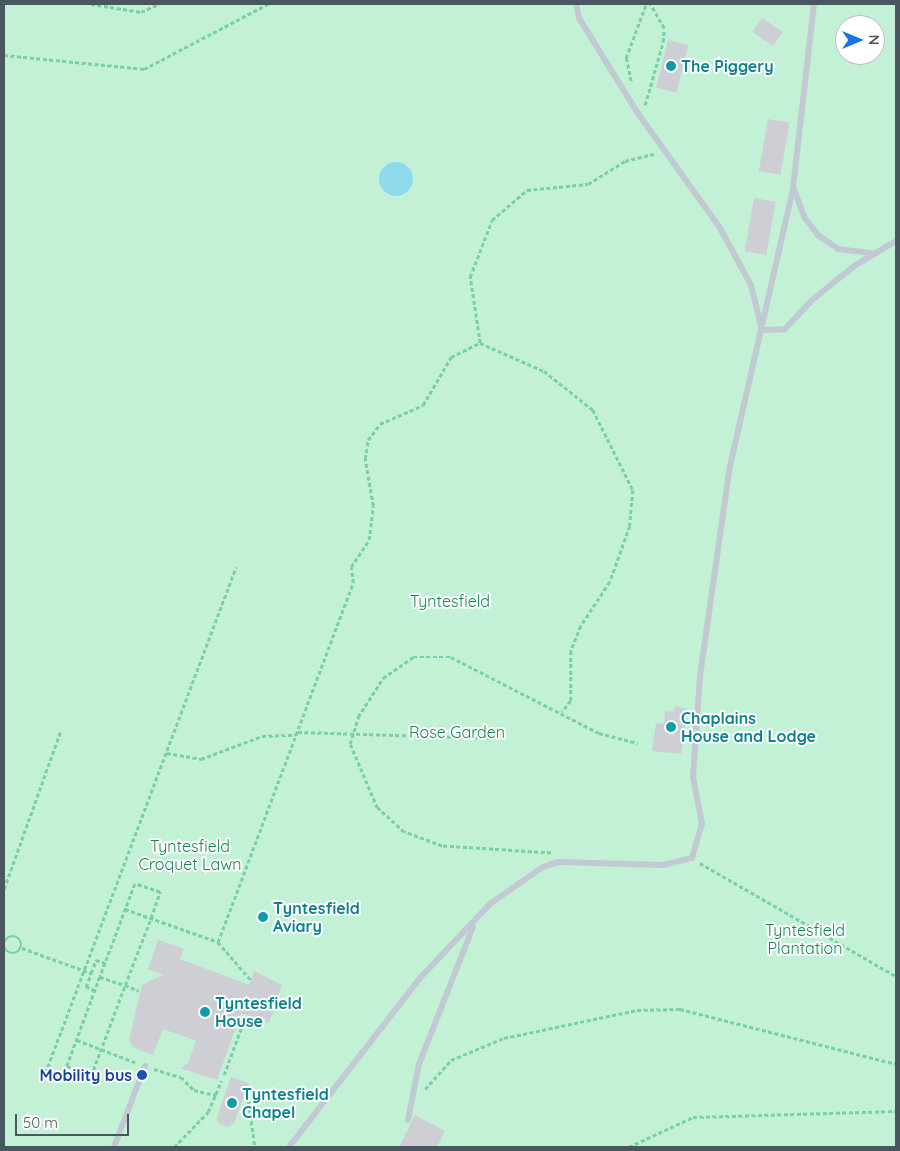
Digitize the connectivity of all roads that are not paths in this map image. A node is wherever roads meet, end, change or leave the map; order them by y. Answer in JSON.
{"nodes":[{"id":1,"x":576,"y":4,"type":"edge"},
{"id":2,"x":814,"y":4,"type":"edge"},
{"id":3,"x":794,"y":188,"type":"junction"},
{"id":4,"x":896,"y":241,"type":"edge"},
{"id":5,"x":877,"y":252,"type":"junction"},
{"id":6,"x":762,"y":330,"type":"junction"},
{"id":7,"x":474,"y":923,"type":"junction"},
{"id":8,"x":145,"y":1066,"type":"road end"},
{"id":9,"x":408,"y":1120,"type":"dead end"},
{"id":10,"x":114,"y":1147,"type":"edge"},
{"id":11,"x":289,"y":1147,"type":"edge"}],
"edges":[{"from":1,"to":6,"type":"lane"},
{"from":2,"to":3,"type":"lane"},
{"from":3,"to":5,"type":"lane"},
{"from":3,"to":6,"type":"lane"},
{"from":4,"to":5,"type":"lane"},
{"from":5,"to":6,"type":"lane"},
{"from":6,"to":7,"type":"lane"},
{"from":7,"to":9,"type":"lane"},
{"from":7,"to":11,"type":"lane"},
{"from":8,"to":10,"type":"lane"}]}
